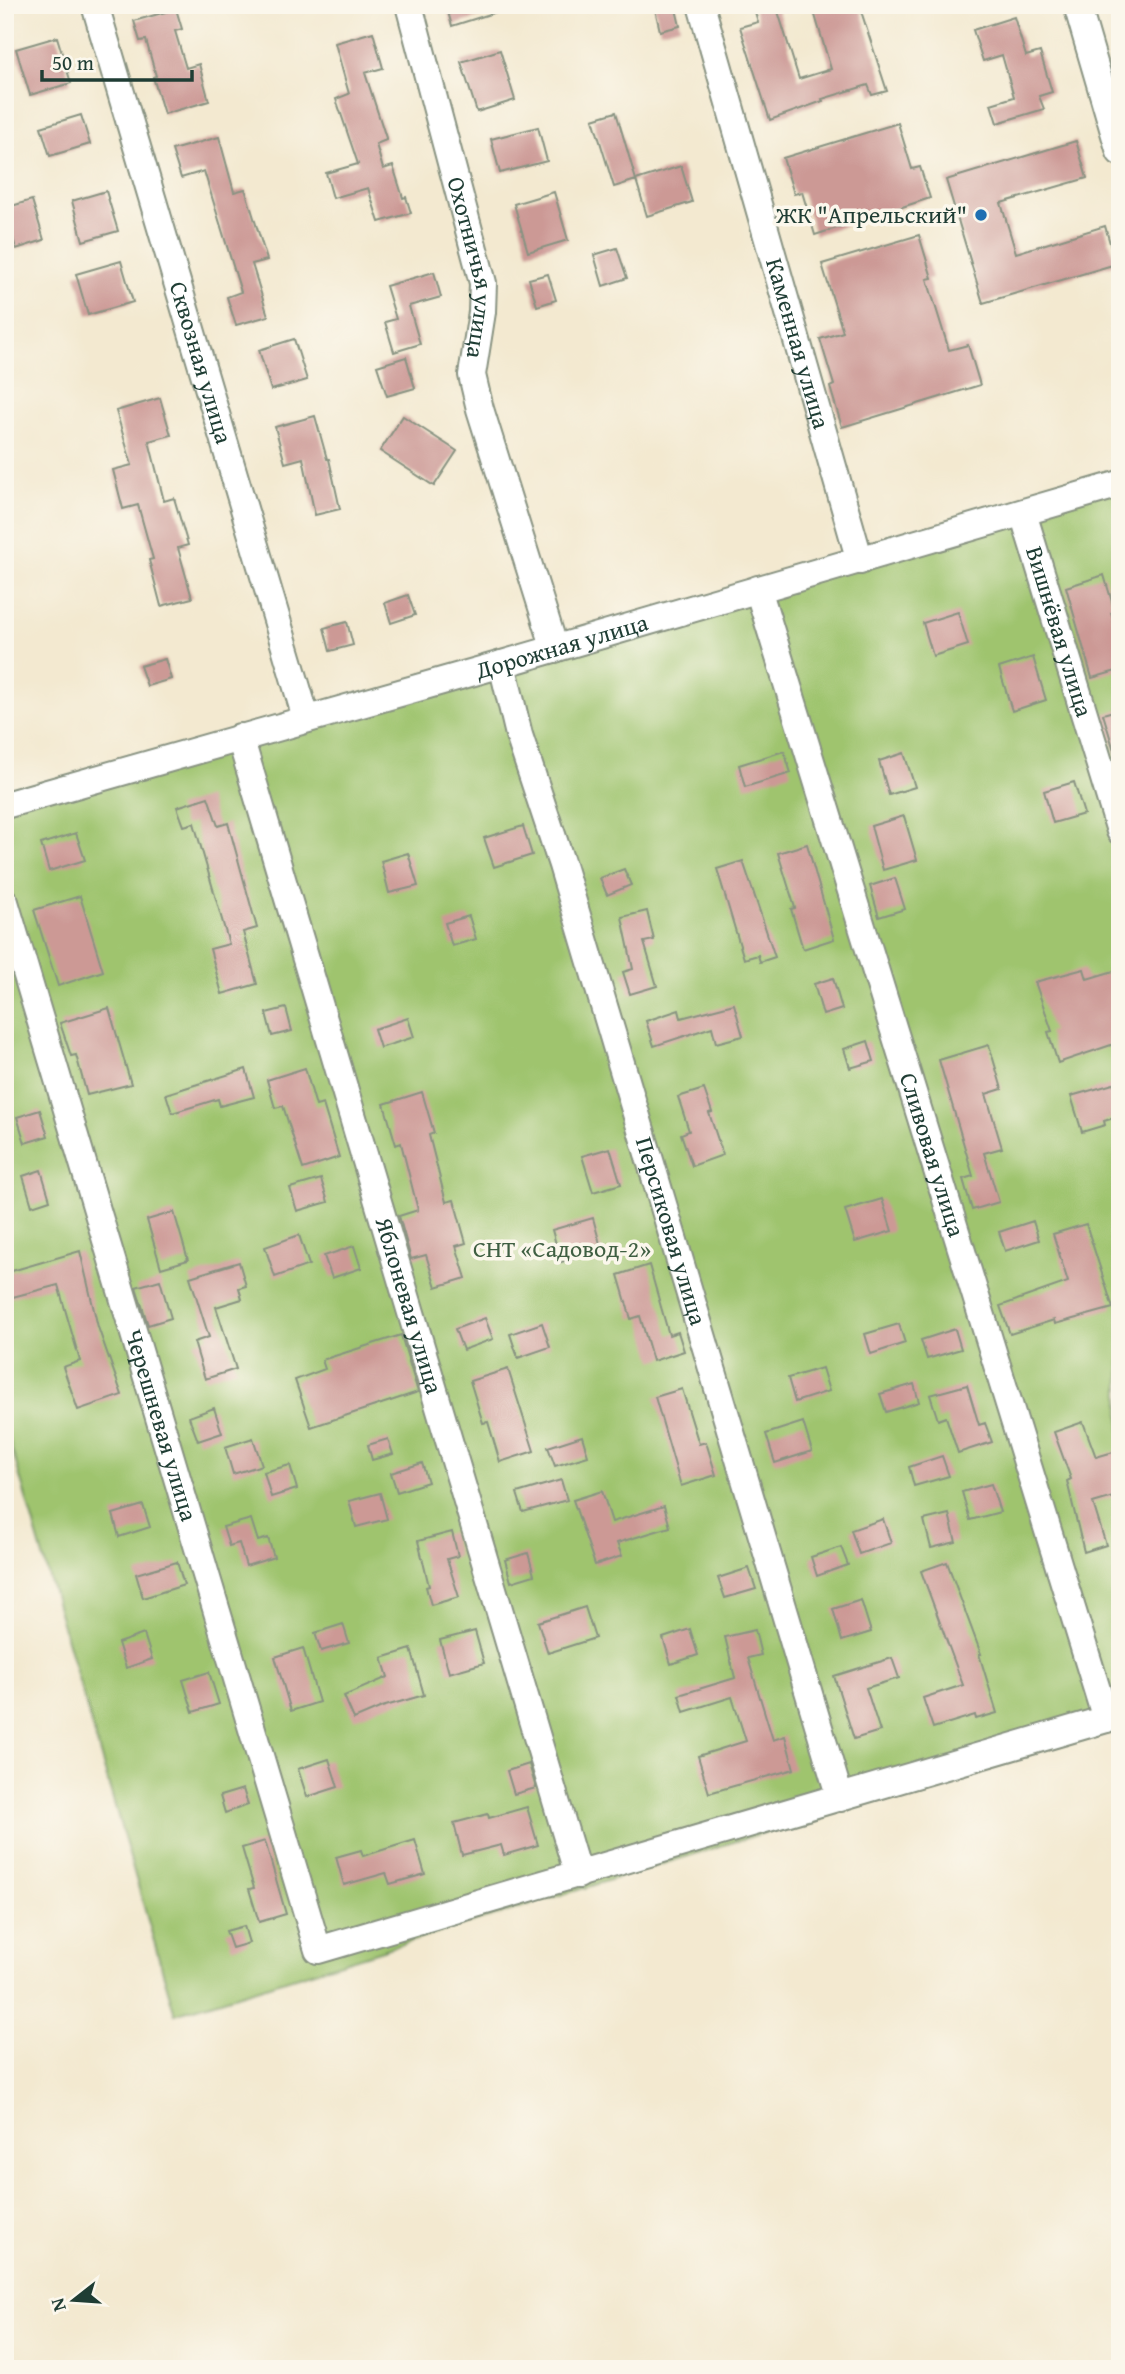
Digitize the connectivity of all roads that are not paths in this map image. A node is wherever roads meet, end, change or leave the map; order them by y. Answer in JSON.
{"nodes":[{"id":1,"x":95,"y":5,"type":"edge"},
{"id":2,"x":409,"y":5,"type":"edge"},
{"id":3,"x":701,"y":5,"type":"edge"},
{"id":4,"x":1077,"y":5,"type":"edge"},
{"id":5,"x":1120,"y":152,"type":"edge"},
{"id":6,"x":1120,"y":484,"type":"edge"},
{"id":7,"x":1023,"y":513,"type":"junction"},
{"id":8,"x":860,"y":561,"type":"junction"},
{"id":9,"x":758,"y":589,"type":"junction"},
{"id":10,"x":555,"y":649,"type":"junction"},
{"id":11,"x":502,"y":664,"type":"junction"},
{"id":12,"x":306,"y":718,"type":"junction"},
{"id":13,"x":240,"y":737,"type":"junction"},
{"id":14,"x":5,"y":805,"type":"edge"},
{"id":15,"x":1120,"y":831,"type":"edge"},
{"id":16,"x":5,"y":902,"type":"edge"},
{"id":17,"x":1113,"y":1717,"type":"edge"},
{"id":18,"x":840,"y":1798,"type":"junction"},
{"id":19,"x":578,"y":1875,"type":"junction"}],
"edges":[{"from":1,"to":12,"type":"street","name":"Сквозная улица"},
{"from":2,"to":10,"type":"street","name":"Охотничья улица"},
{"from":3,"to":8,"type":"street","name":"Каменная улица"},
{"from":4,"to":5,"type":"street"},
{"from":6,"to":7,"type":"street","name":"Дорожная улица"},
{"from":7,"to":8,"type":"street","name":"Дорожная улица"},
{"from":7,"to":15,"type":"street","name":"Вишнёвая улица"},
{"from":8,"to":9,"type":"street","name":"Дорожная улица"},
{"from":9,"to":10,"type":"street","name":"Дорожная улица"},
{"from":9,"to":17,"type":"street","name":"Сливовая улица"},
{"from":10,"to":11,"type":"street","name":"Дорожная улица"},
{"from":11,"to":12,"type":"street","name":"Дорожная улица"},
{"from":11,"to":18,"type":"street","name":"Персиковая улица"},
{"from":12,"to":13,"type":"street","name":"Дорожная улица"},
{"from":13,"to":14,"type":"street","name":"Дорожная улица"},
{"from":13,"to":19,"type":"street","name":"Яблоневая улица"},
{"from":16,"to":19,"type":"street","name":"Черешневая улица"},
{"from":17,"to":18,"type":"street"},
{"from":18,"to":19,"type":"street"}]}
